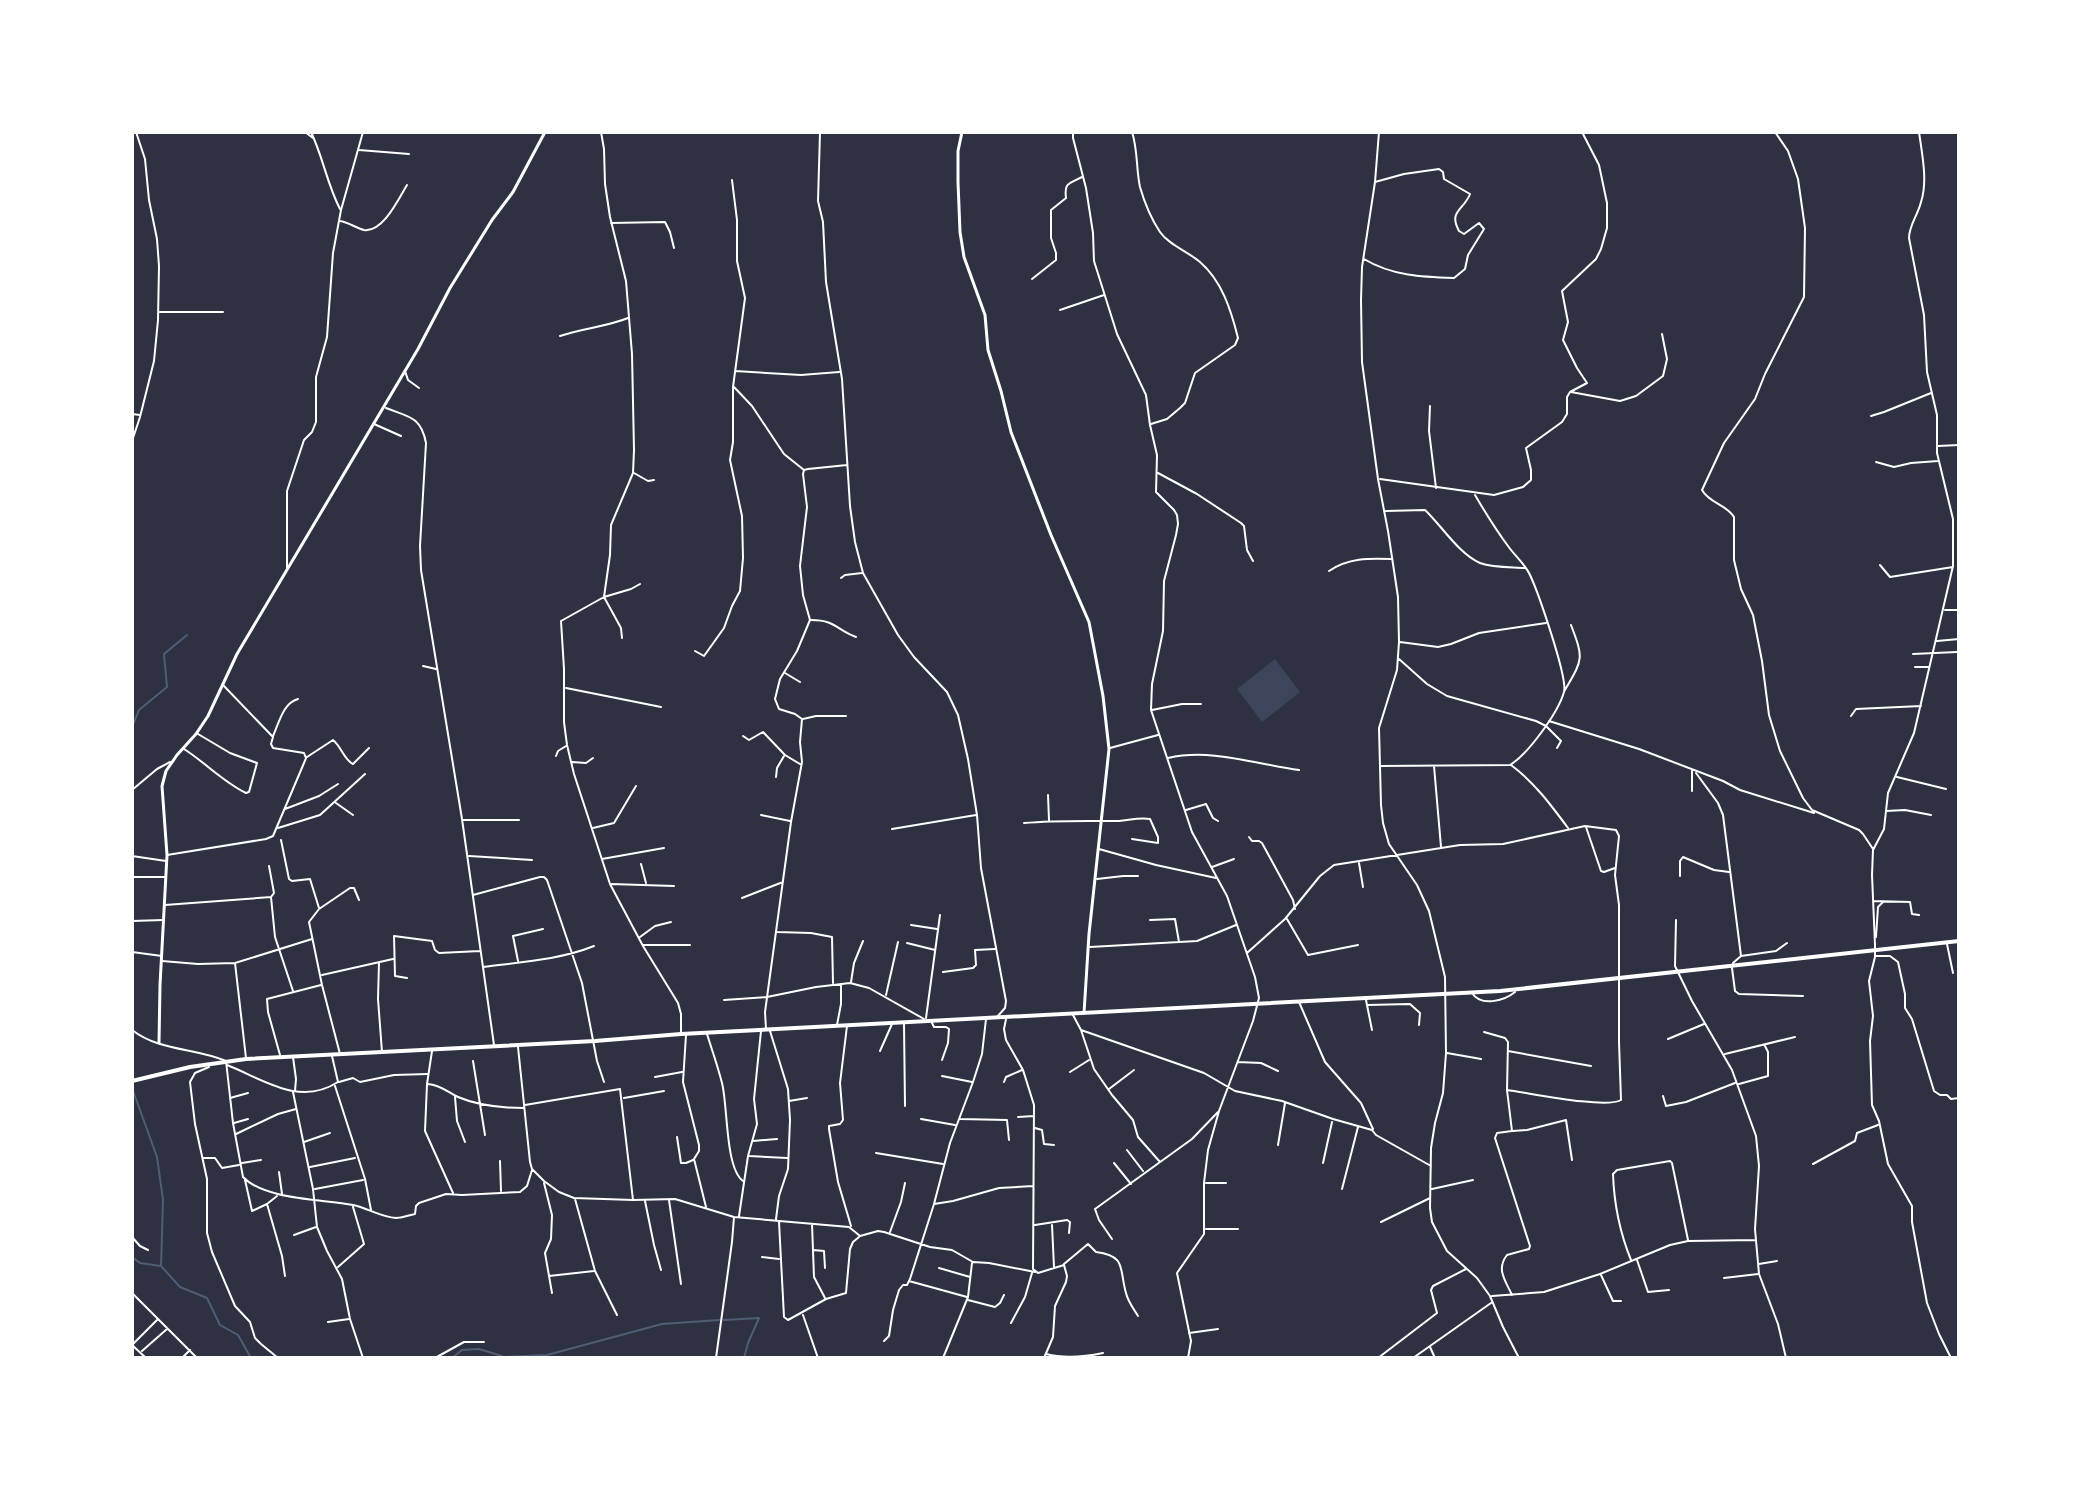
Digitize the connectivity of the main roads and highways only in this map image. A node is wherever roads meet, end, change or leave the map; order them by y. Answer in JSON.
{"nodes":[{"id":1,"x":1959,"y":941,"type":"edge"},
{"id":2,"x":132,"y":1081,"type":"edge"}],
"edges":[{"from":1,"to":2,"type":"highway"}]}
